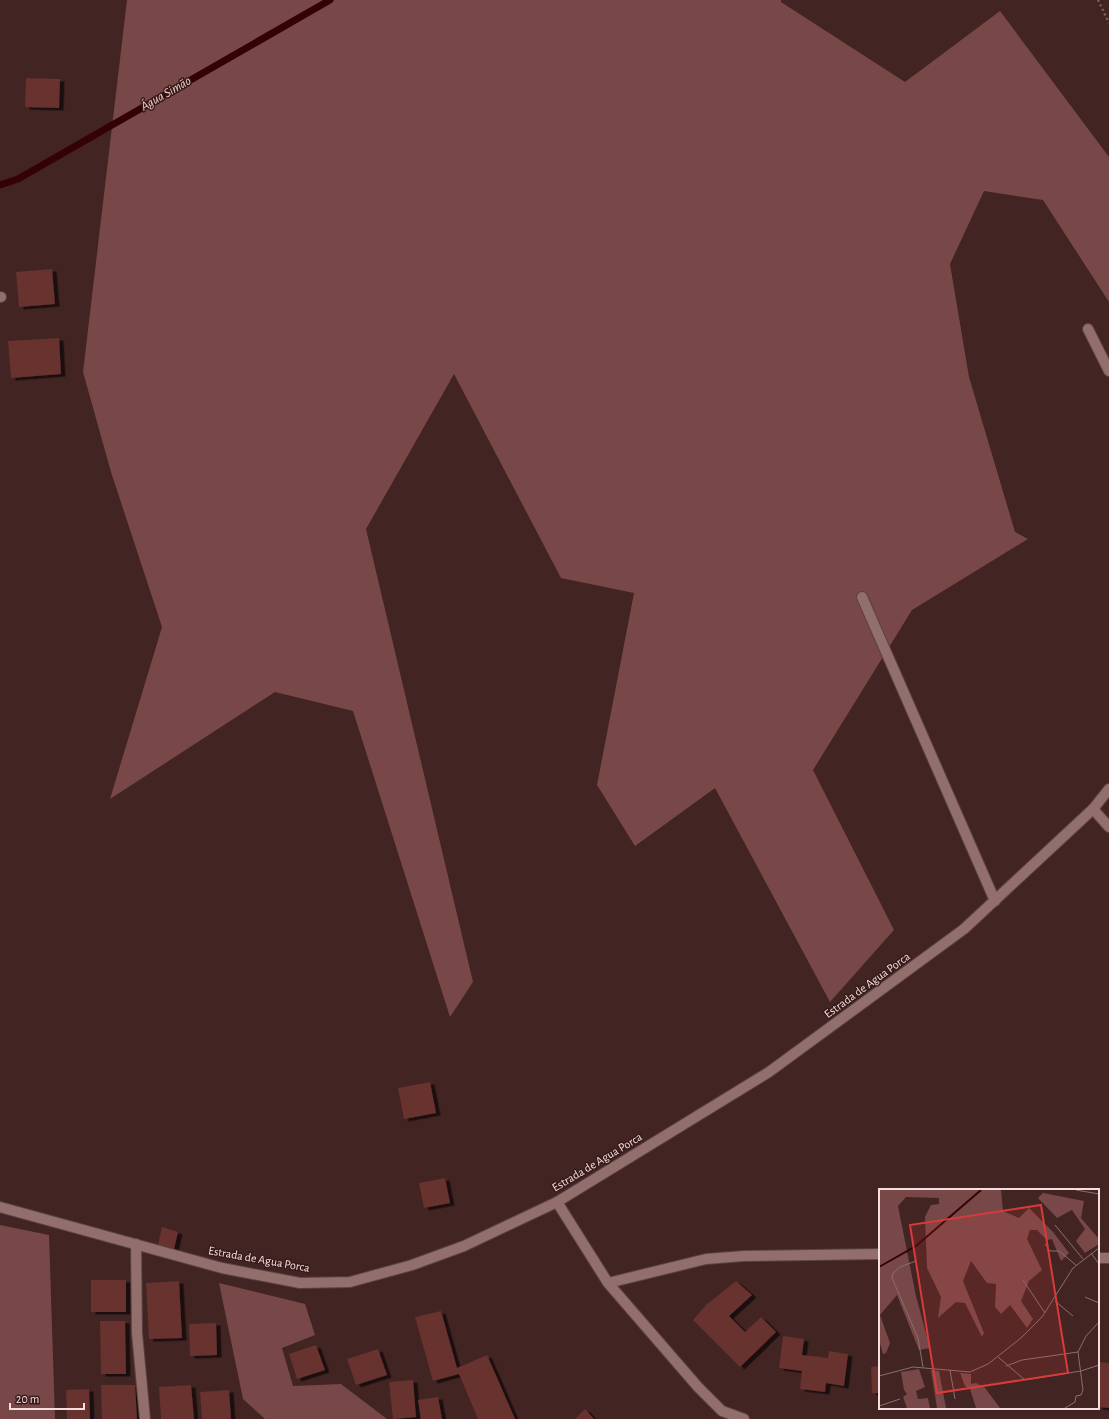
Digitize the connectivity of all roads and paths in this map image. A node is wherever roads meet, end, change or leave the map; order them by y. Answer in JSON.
{"nodes":[{"id":1,"x":1098,"y":0,"type":"edge"},
{"id":2,"x":1109,"y":23,"type":"edge"},
{"id":3,"x":1088,"y":329,"type":"dead end"},
{"id":4,"x":1109,"y":370,"type":"edge"},
{"id":5,"x":862,"y":597,"type":"dead end"},
{"id":6,"x":1109,"y":789,"type":"edge"},
{"id":7,"x":1093,"y":809,"type":"junction"},
{"id":8,"x":1109,"y":827,"type":"edge"},
{"id":9,"x":995,"y":901,"type":"junction"},
{"id":10,"x":557,"y":1202,"type":"junction"},
{"id":11,"x":0,"y":1207,"type":"edge"},
{"id":12,"x":136,"y":1244,"type":"junction"},
{"id":13,"x":879,"y":1254,"type":"edge"},
{"id":14,"x":608,"y":1283,"type":"junction"},
{"id":15,"x":145,"y":1419,"type":"edge"},
{"id":16,"x":744,"y":1419,"type":"edge"}],
"edges":[{"from":1,"to":2,"type":"path"},
{"from":3,"to":4,"type":"main road"},
{"from":5,"to":9,"type":"main road"},
{"from":6,"to":7,"type":"main road","name":"Estrada de Agua Porca"},
{"from":7,"to":8,"type":"main road"},
{"from":7,"to":9,"type":"main road","name":"Estrada de Agua Porca"},
{"from":9,"to":10,"type":"main road","name":"Estrada de Agua Porca"},
{"from":10,"to":12,"type":"main road","name":"Estrada de Agua Porca"},
{"from":10,"to":14,"type":"main road"},
{"from":11,"to":12,"type":"main road","name":"Estrada de Agua Porca"},
{"from":12,"to":15,"type":"main road"},
{"from":13,"to":14,"type":"main road"},
{"from":14,"to":16,"type":"main road"}]}
